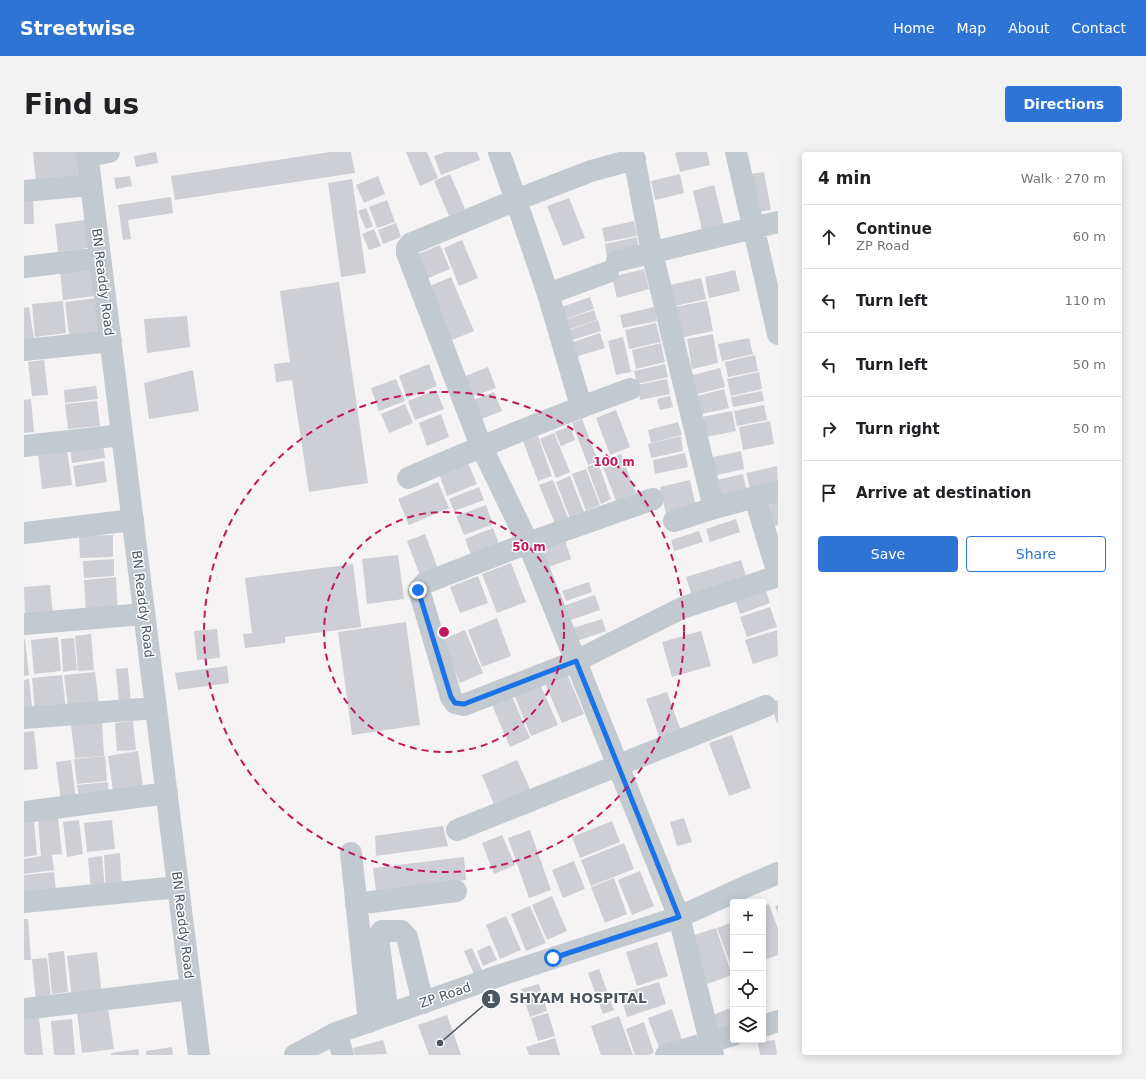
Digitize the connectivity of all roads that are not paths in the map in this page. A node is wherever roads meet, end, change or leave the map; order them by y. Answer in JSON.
{"nodes":[{"id":1,"x":499,"y":152,"type":"edge"},
{"id":2,"x":736,"y":152,"type":"edge"},
{"id":3,"x":95,"y":153,"type":"edge"},
{"id":4,"x":634,"y":156,"type":"edge"},
{"id":5,"x":91,"y":185,"type":"junction"},
{"id":6,"x":24,"y":191,"type":"edge"},
{"id":7,"x":516,"y":200,"type":"junction"},
{"id":8,"x":778,"y":222,"type":"edge"},
{"id":9,"x":754,"y":229,"type":"junction"},
{"id":10,"x":652,"y":253,"type":"junction"},
{"id":11,"x":100,"y":258,"type":"junction"},
{"id":12,"x":24,"y":267,"type":"edge"},
{"id":13,"x":548,"y":294,"type":"junction"},
{"id":14,"x":778,"y":334,"type":"edge"},
{"id":15,"x":111,"y":341,"type":"junction"},
{"id":16,"x":24,"y":350,"type":"edge"},
{"id":17,"x":630,"y":389,"type":"dead end"},
{"id":18,"x":581,"y":406,"type":"junction"},
{"id":19,"x":122,"y":435,"type":"junction"},
{"id":20,"x":24,"y":446,"type":"edge"},
{"id":21,"x":481,"y":446,"type":"junction"},
{"id":22,"x":408,"y":478,"type":"dead end"},
{"id":23,"x":778,"y":491,"type":"edge"},
{"id":24,"x":755,"y":498,"type":"junction"},
{"id":25,"x":652,"y":499,"type":"dead end"},
{"id":26,"x":714,"y":508,"type":"junction"},
{"id":27,"x":133,"y":520,"type":"junction"},
{"id":28,"x":674,"y":521,"type":"dead end"},
{"id":29,"x":24,"y":533,"type":"edge"},
{"id":30,"x":528,"y":543,"type":"junction"},
{"id":31,"x":778,"y":575,"type":"edge"},
{"id":32,"x":144,"y":614,"type":"junction"},
{"id":33,"x":24,"y":624,"type":"edge"},
{"id":34,"x":576,"y":661,"type":"junction"},
{"id":35,"x":766,"y":706,"type":"dead end"},
{"id":36,"x":156,"y":708,"type":"junction"},
{"id":37,"x":24,"y":718,"type":"edge"},
{"id":38,"x":619,"y":765,"type":"junction"},
{"id":39,"x":167,"y":793,"type":"junction"},
{"id":40,"x":24,"y":812,"type":"edge"},
{"id":41,"x":457,"y":830,"type":"dead end"},
{"id":42,"x":351,"y":853,"type":"dead end"},
{"id":43,"x":778,"y":873,"type":"edge"},
{"id":44,"x":178,"y":887,"type":"junction"},
{"id":45,"x":456,"y":891,"type":"dead end"},
{"id":46,"x":24,"y":902,"type":"edge"},
{"id":47,"x":356,"y":904,"type":"junction"},
{"id":48,"x":679,"y":917,"type":"junction"},
{"id":49,"x":417,"y":977,"type":"junction"},
{"id":50,"x":384,"y":985,"type":"junction"},
{"id":51,"x":191,"y":989,"type":"junction"},
{"id":52,"x":423,"y":1003,"type":"junction"},
{"id":53,"x":24,"y":1009,"type":"edge"},
{"id":54,"x":378,"y":1018,"type":"junction"},
{"id":55,"x":778,"y":1021,"type":"edge"},
{"id":56,"x":766,"y":1025,"type":"edge"},
{"id":57,"x":336,"y":1033,"type":"junction"},
{"id":58,"x":730,"y":1036,"type":"edge"},
{"id":59,"x":712,"y":1048,"type":"edge"},
{"id":60,"x":199,"y":1055,"type":"edge"},
{"id":61,"x":295,"y":1055,"type":"edge"},
{"id":62,"x":343,"y":1055,"type":"edge"},
{"id":63,"x":666,"y":1055,"type":"edge"}],
"edges":[{"from":1,"to":7,"type":"street"},
{"from":2,"to":9,"type":"street"},
{"from":3,"to":5,"type":"street","name":"BN Readdy Road"},
{"from":4,"to":7,"type":"street"},
{"from":4,"to":10,"type":"street"},
{"from":5,"to":6,"type":"street"},
{"from":5,"to":11,"type":"street","name":"BN Readdy Road"},
{"from":7,"to":13,"type":"street"},
{"from":7,"to":21,"type":"street"},
{"from":8,"to":9,"type":"street"},
{"from":9,"to":10,"type":"street"},
{"from":9,"to":14,"type":"street"},
{"from":10,"to":13,"type":"street"},
{"from":10,"to":26,"type":"street"},
{"from":11,"to":12,"type":"street"},
{"from":11,"to":15,"type":"street","name":"BN Readdy Road"},
{"from":13,"to":18,"type":"street"},
{"from":15,"to":16,"type":"street"},
{"from":15,"to":19,"type":"street","name":"BN Readdy Road"},
{"from":17,"to":18,"type":"street"},
{"from":18,"to":21,"type":"street"},
{"from":19,"to":20,"type":"street"},
{"from":19,"to":27,"type":"street","name":"BN Readdy Road"},
{"from":21,"to":22,"type":"street"},
{"from":21,"to":30,"type":"street"},
{"from":23,"to":24,"type":"street"},
{"from":24,"to":26,"type":"street"},
{"from":24,"to":31,"type":"street"},
{"from":25,"to":30,"type":"street"},
{"from":26,"to":28,"type":"street"},
{"from":27,"to":29,"type":"street"},
{"from":27,"to":32,"type":"street","name":"BN Readdy Road"},
{"from":30,"to":34,"type":"street"},
{"from":30,"to":34,"type":"street"},
{"from":31,"to":34,"type":"street"},
{"from":32,"to":33,"type":"street"},
{"from":32,"to":36,"type":"street","name":"BN Readdy Road"},
{"from":34,"to":38,"type":"street"},
{"from":35,"to":38,"type":"street"},
{"from":36,"to":37,"type":"street"},
{"from":36,"to":39,"type":"street","name":"BN Readdy Road"},
{"from":38,"to":41,"type":"street"},
{"from":38,"to":48,"type":"street"},
{"from":39,"to":40,"type":"street"},
{"from":39,"to":44,"type":"street","name":"BN Readdy Road"},
{"from":42,"to":47,"type":"street"},
{"from":43,"to":48,"type":"street","name":"ZP Road"},
{"from":44,"to":46,"type":"street"},
{"from":44,"to":51,"type":"street","name":"BN Readdy Road"},
{"from":45,"to":47,"type":"street"},
{"from":47,"to":54,"type":"street"},
{"from":48,"to":52,"type":"street","name":"ZP Road"},
{"from":48,"to":59,"type":"street"},
{"from":49,"to":50,"type":"street"},
{"from":49,"to":50,"type":"street"},
{"from":49,"to":52,"type":"street"},
{"from":50,"to":54,"type":"street"},
{"from":51,"to":53,"type":"street"},
{"from":51,"to":60,"type":"street","name":"BN Readdy Road"},
{"from":52,"to":54,"type":"street","name":"ZP Road"},
{"from":54,"to":57,"type":"street","name":"ZP Road"},
{"from":55,"to":56,"type":"street"},
{"from":57,"to":61,"type":"street","name":"ZP Road"},
{"from":57,"to":62,"type":"street"},
{"from":58,"to":59,"type":"street"},
{"from":59,"to":63,"type":"street"}]}
